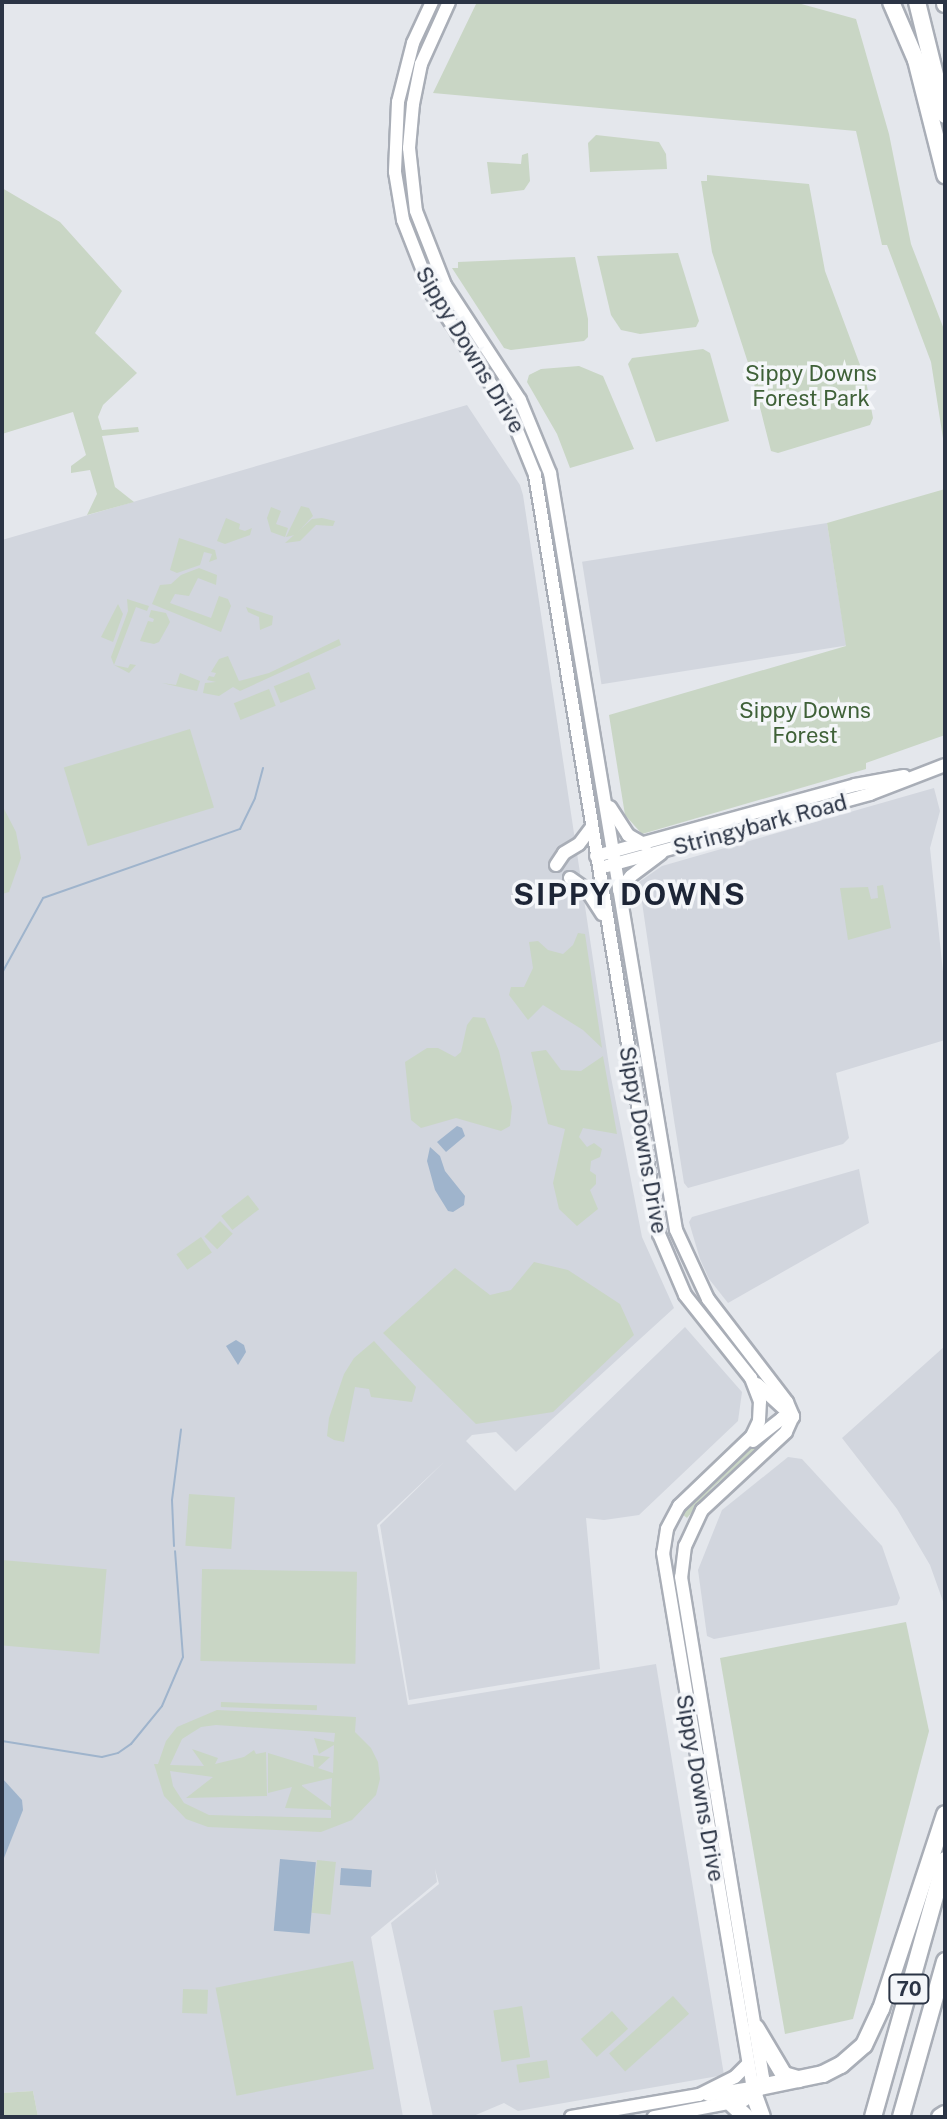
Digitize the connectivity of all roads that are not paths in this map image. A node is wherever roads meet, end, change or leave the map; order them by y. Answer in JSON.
{"nodes":[{"id":1,"x":432,"y":2,"type":"edge"},
{"id":2,"x":449,"y":2,"type":"edge"},
{"id":3,"x":891,"y":2,"type":"edge"},
{"id":4,"x":917,"y":2,"type":"edge"},
{"id":5,"x":398,"y":102,"type":"junction"},
{"id":6,"x":413,"y":104,"type":"junction"},
{"id":7,"x":945,"y":115,"type":"edge"},
{"id":8,"x":945,"y":175,"type":"edge"},
{"id":9,"x":945,"y":765,"type":"edge"},
{"id":10,"x":919,"y":773,"type":"junction"},
{"id":11,"x":606,"y":802,"type":"junction"},
{"id":12,"x":591,"y":828,"type":"junction"},
{"id":13,"x":645,"y":845,"type":"junction"},
{"id":14,"x":664,"y":851,"type":"junction"},
{"id":15,"x":614,"y":858,"type":"junction"},
{"id":16,"x":597,"y":863,"type":"junction"},
{"id":17,"x":556,"y":865,"type":"dead end"},
{"id":18,"x":570,"y":878,"type":"dead end"},
{"id":19,"x":619,"y":890,"type":"junction"},
{"id":20,"x":606,"y":920,"type":"junction"},
{"id":21,"x":750,"y":1376,"type":"junction"},
{"id":22,"x":793,"y":1417,"type":"junction"},
{"id":23,"x":744,"y":1447,"type":"junction"},
{"id":24,"x":945,"y":1814,"type":"edge"},
{"id":25,"x":945,"y":1860,"type":"edge"},
{"id":26,"x":945,"y":1961,"type":"edge"},
{"id":27,"x":756,"y":2028,"type":"junction"},
{"id":28,"x":747,"y":2065,"type":"junction"},
{"id":29,"x":798,"y":2079,"type":"junction"},
{"id":30,"x":755,"y":2090,"type":"junction"},
{"id":31,"x":693,"y":2096,"type":"junction"},
{"id":32,"x":732,"y":2104,"type":"junction"},
{"id":33,"x":571,"y":2117,"type":"edge"},
{"id":34,"x":654,"y":2117,"type":"edge"},
{"id":35,"x":746,"y":2117,"type":"edge"},
{"id":36,"x":762,"y":2117,"type":"edge"},
{"id":37,"x":873,"y":2117,"type":"edge"},
{"id":38,"x":901,"y":2117,"type":"edge"}],
"edges":[{"from":1,"to":5,"type":"main road","name":"Sippy Downs Drive"},
{"from":2,"to":6,"type":"main road","name":"Sippy Downs Drive"},
{"from":3,"to":8,"type":"highway"},
{"from":4,"to":7,"type":"highway"},
{"from":5,"to":6,"type":"main road"},
{"from":5,"to":12,"type":"main road","name":"Sippy Downs Drive"},
{"from":6,"to":11,"type":"main road","name":"Sippy Downs Drive"},
{"from":9,"to":10,"type":"main road","name":"Stringybark Road"},
{"from":10,"to":13,"type":"main road","name":"Stringybark Road"},
{"from":10,"to":14,"type":"main road","name":"Stringybark Road"},
{"from":11,"to":13,"type":"main road"},
{"from":11,"to":15,"type":"main road","name":"Sippy Downs Drive"},
{"from":12,"to":16,"type":"main road","name":"Sippy Downs Drive"},
{"from":12,"to":17,"type":"main road"},
{"from":13,"to":15,"type":"main road","name":"Stringybark Road"},
{"from":14,"to":15,"type":"main road","name":"Stringybark Road"},
{"from":14,"to":19,"type":"main road"},
{"from":15,"to":16,"type":"main road","name":"Stringybark Road"},
{"from":15,"to":19,"type":"main road","name":"Sippy Downs Drive"},
{"from":16,"to":20,"type":"main road","name":"Sippy Downs Drive"},
{"from":18,"to":20,"type":"main road"},
{"from":19,"to":22,"type":"main road","name":"Sippy Downs Drive"},
{"from":20,"to":21,"type":"main road","name":"Sippy Downs Drive"},
{"from":21,"to":22,"type":"main road"},
{"from":21,"to":23,"type":"main road","name":"Sippy Downs Drive"},
{"from":22,"to":23,"type":"main road"},
{"from":22,"to":27,"type":"main road","name":"Sippy Downs Drive"},
{"from":23,"to":28,"type":"main road","name":"Sippy Downs Drive"},
{"from":24,"to":29,"type":"highway"},
{"from":25,"to":37,"type":"highway","number":"70"},
{"from":26,"to":38,"type":"highway","number":"70"},
{"from":27,"to":29,"type":"highway"},
{"from":27,"to":30,"type":"main road","name":"Sippy Downs Drive"},
{"from":28,"to":30,"type":"main road","name":"Sippy Downs Drive"},
{"from":28,"to":31,"type":"main road"},
{"from":29,"to":30,"type":"highway"},
{"from":30,"to":31,"type":"main road"},
{"from":30,"to":32,"type":"main road"},
{"from":30,"to":36,"type":"highway"},
{"from":31,"to":33,"type":"main road"},
{"from":32,"to":34,"type":"main road"},
{"from":32,"to":35,"type":"highway"}]}
